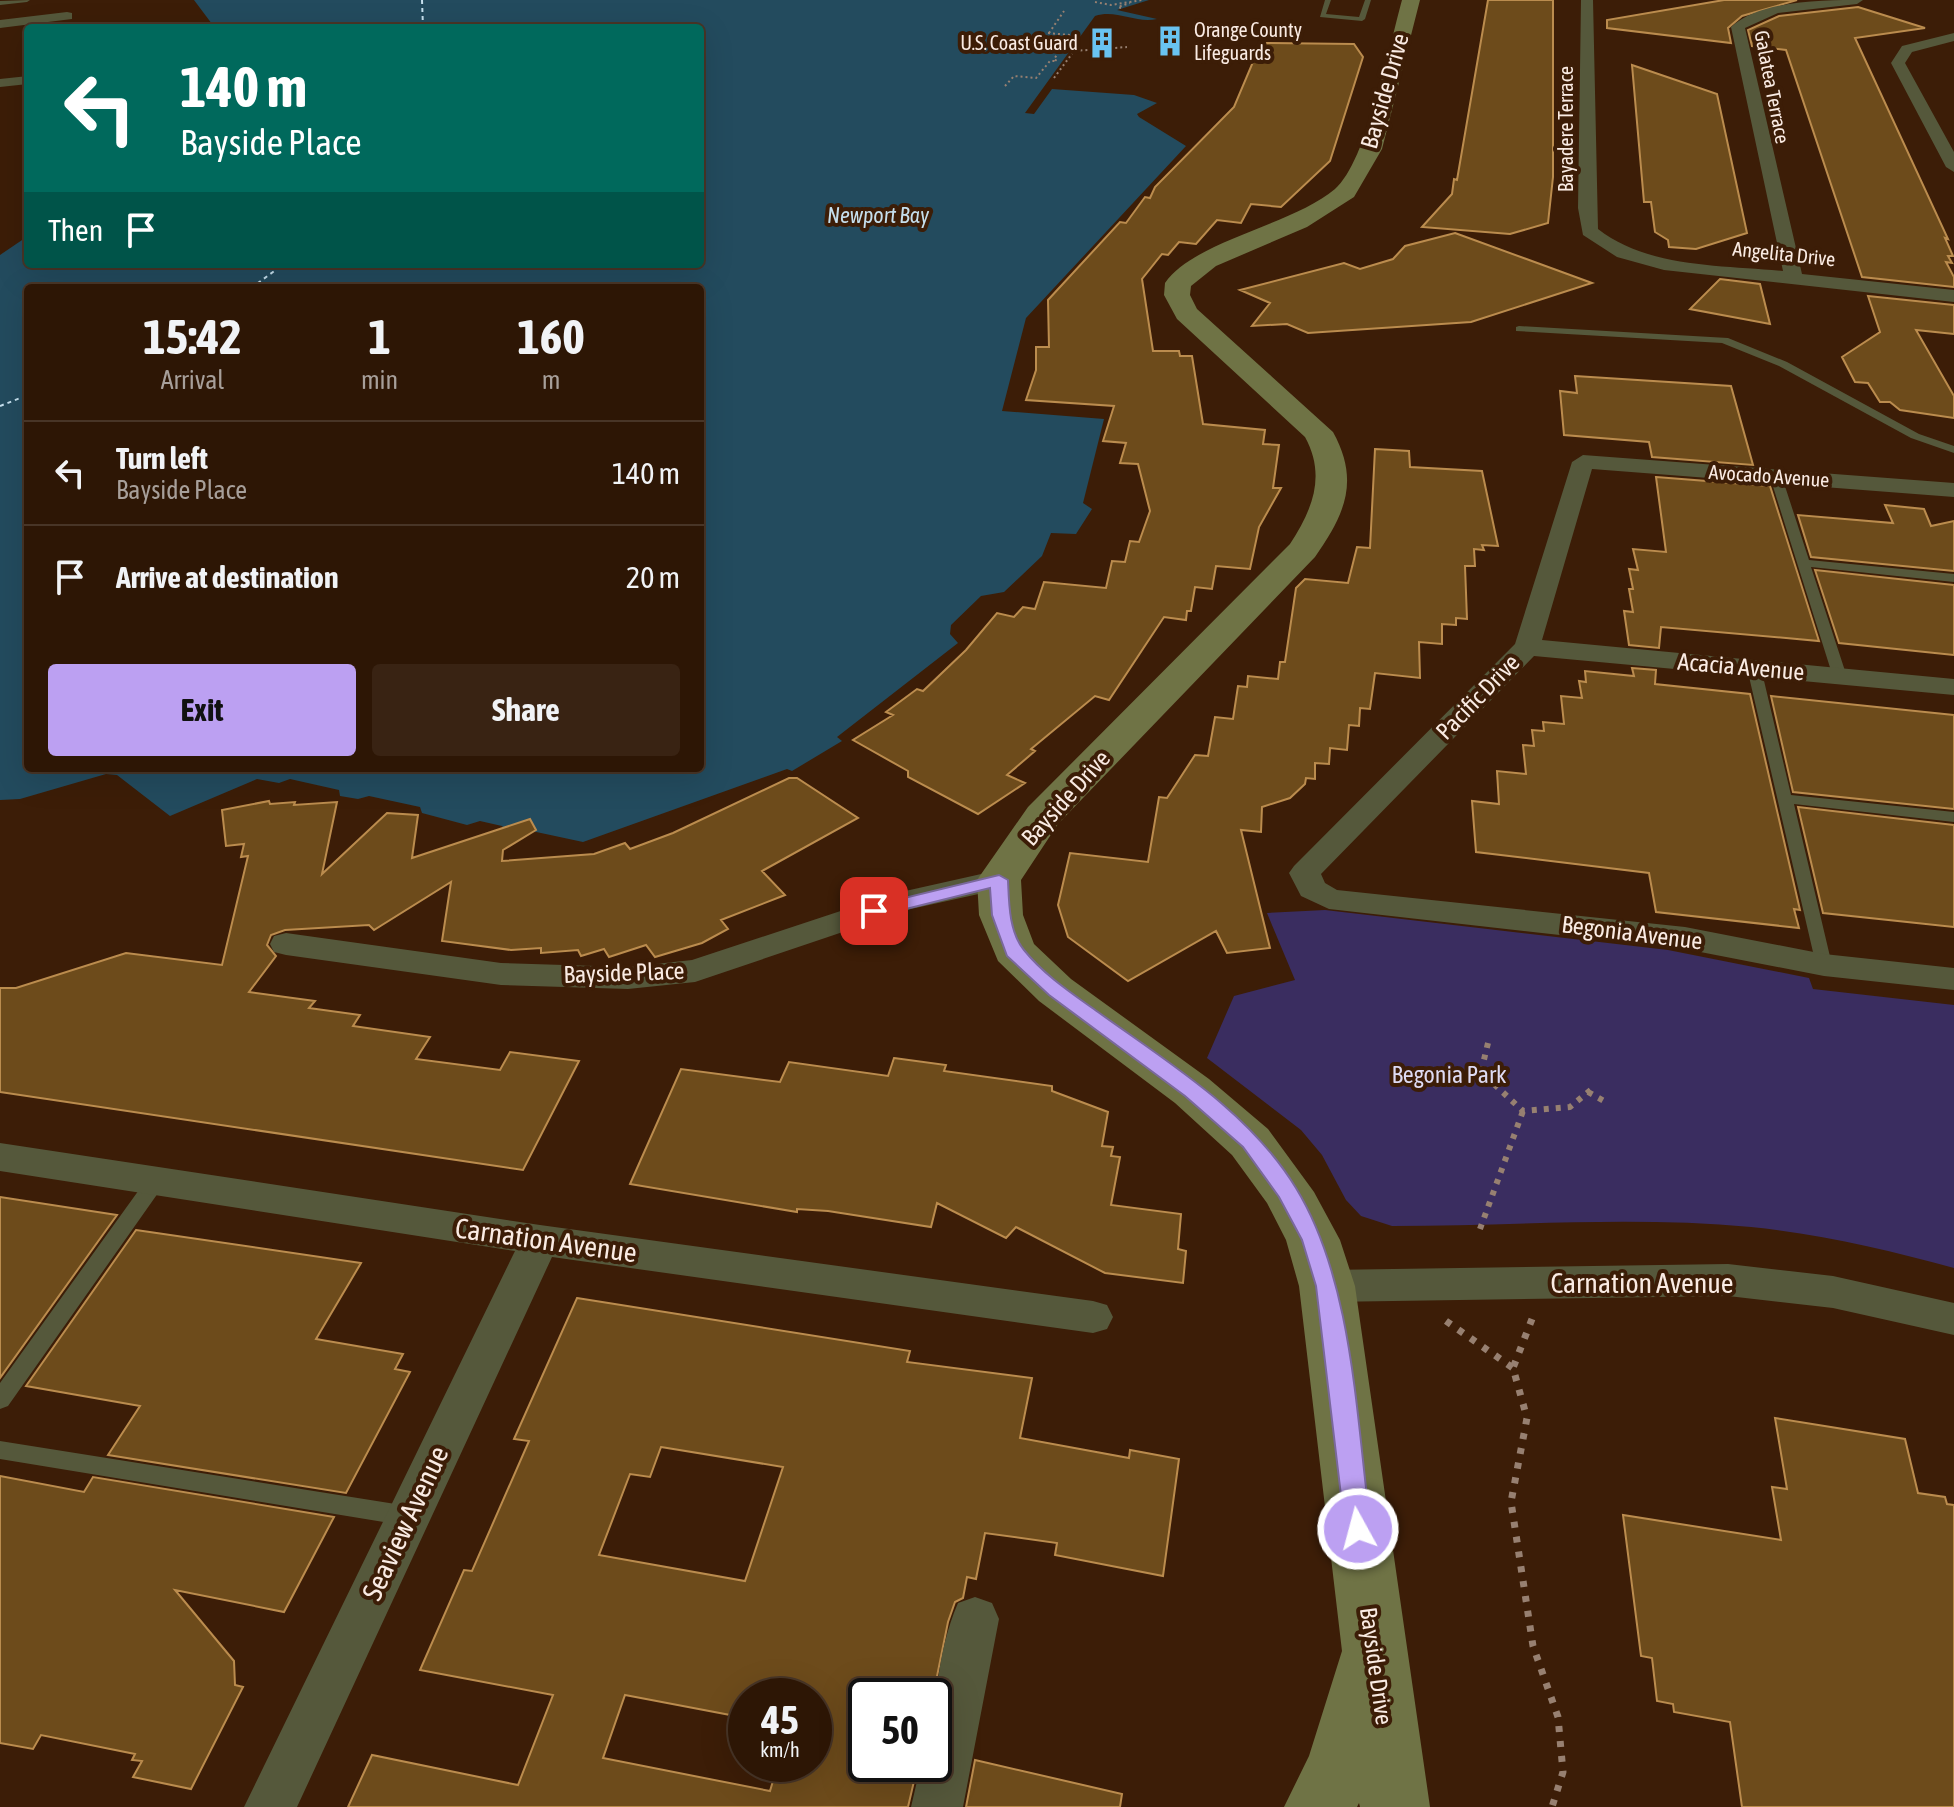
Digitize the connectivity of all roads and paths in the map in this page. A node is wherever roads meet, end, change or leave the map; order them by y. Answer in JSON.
{"nodes":[{"id":1,"x":27,"y":0,"type":"edge"},
{"id":2,"x":53,"y":0,"type":"edge"},
{"id":3,"x":1103,"y":0,"type":"edge"},
{"id":4,"x":1328,"y":0,"type":"edge"},
{"id":5,"x":1368,"y":0,"type":"edge"},
{"id":6,"x":1411,"y":0,"type":"edge"},
{"id":7,"x":1587,"y":0,"type":"edge"},
{"id":8,"x":1857,"y":0,"type":"edge"},
{"id":9,"x":1124,"y":1,"type":"edge"},
{"id":10,"x":1138,"y":1,"type":"edge"},
{"id":11,"x":1095,"y":2,"type":"edge"},
{"id":12,"x":1118,"y":2,"type":"edge"},
{"id":13,"x":0,"y":3,"type":"edge"},
{"id":14,"x":1121,"y":8,"type":"dead end"},
{"id":15,"x":1064,"y":11,"type":"dead end"},
{"id":16,"x":67,"y":16,"type":"junction"},
{"id":17,"x":0,"y":24,"type":"edge"},
{"id":18,"x":76,"y":24,"type":"edge"},
{"id":19,"x":1080,"y":36,"type":"dead end"},
{"id":20,"x":1954,"y":37,"type":"edge"},
{"id":21,"x":1068,"y":40,"type":"dead end"},
{"id":22,"x":1067,"y":46,"type":"junction"},
{"id":23,"x":1127,"y":47,"type":"dead end"},
{"id":24,"x":1064,"y":52,"type":"junction"},
{"id":25,"x":1073,"y":52,"type":"junction"},
{"id":26,"x":1058,"y":59,"type":"junction"},
{"id":27,"x":1054,"y":78,"type":"dead end"},
{"id":28,"x":24,"y":80,"type":"edge"},
{"id":29,"x":0,"y":83,"type":"edge"},
{"id":30,"x":1005,"y":86,"type":"dead end"},
{"id":31,"x":1954,"y":167,"type":"edge"},
{"id":32,"x":1610,"y":249,"type":"joint"},
{"id":33,"x":1793,"y":277,"type":"junction"},
{"id":34,"x":1954,"y":296,"type":"edge"},
{"id":35,"x":1519,"y":329,"type":"dead end"},
{"id":36,"x":1954,"y":450,"type":"edge"},
{"id":37,"x":1583,"y":462,"type":"joint"},
{"id":38,"x":1776,"y":477,"type":"junction"},
{"id":39,"x":1954,"y":490,"type":"edge"},
{"id":40,"x":1804,"y":563,"type":"junction"},
{"id":41,"x":1954,"y":578,"type":"edge"},
{"id":42,"x":1527,"y":647,"type":"junction"},
{"id":43,"x":1754,"y":668,"type":"junction"},
{"id":44,"x":1840,"y":677,"type":"junction"},
{"id":45,"x":1954,"y":687,"type":"edge"},
{"id":46,"x":1784,"y":799,"type":"junction"},
{"id":47,"x":1954,"y":817,"type":"edge"},
{"id":48,"x":999,"y":880,"type":"junction"},
{"id":49,"x":1312,"y":889,"type":"joint"},
{"id":50,"x":286,"y":944,"type":"dead end"},
{"id":51,"x":1824,"y":965,"type":"junction"},
{"id":52,"x":1954,"y":979,"type":"edge"},
{"id":53,"x":1488,"y":1043,"type":"dead end"},
{"id":54,"x":1606,"y":1102,"type":"dead end"},
{"id":55,"x":1523,"y":1111,"type":"junction"},
{"id":56,"x":0,"y":1157,"type":"edge"},
{"id":57,"x":156,"y":1181,"type":"junction"},
{"id":58,"x":1480,"y":1229,"type":"dead end"},
{"id":59,"x":540,"y":1240,"type":"junction"},
{"id":60,"x":1327,"y":1286,"type":"junction"},
{"id":61,"x":1396,"y":1286,"type":"junction"},
{"id":62,"x":1534,"y":1313,"type":"dead end"},
{"id":63,"x":1093,"y":1317,"type":"dead end"},
{"id":64,"x":1954,"y":1319,"type":"edge"},
{"id":65,"x":1513,"y":1368,"type":"junction"},
{"id":66,"x":0,"y":1400,"type":"edge"},
{"id":67,"x":0,"y":1450,"type":"edge"},
{"id":68,"x":408,"y":1516,"type":"junction"},
{"id":69,"x":975,"y":1619,"type":"dead end"},
{"id":70,"x":1373,"y":1650,"type":"junction"},
{"id":71,"x":270,"y":1807,"type":"edge"},
{"id":72,"x":937,"y":1807,"type":"edge"},
{"id":73,"x":1319,"y":1807,"type":"edge"},
{"id":74,"x":1395,"y":1807,"type":"edge"},
{"id":75,"x":1552,"y":1807,"type":"edge"}],
"edges":[{"from":1,"to":13,"type":"lane"},
{"from":2,"to":16,"type":"street"},
{"from":3,"to":12,"type":"path"},
{"from":4,"to":5,"type":"lane"},
{"from":6,"to":48,"type":"main road","name":"Bayside Drive"},
{"from":7,"to":32,"type":"street","name":"Bayadere Terrace"},
{"from":8,"to":33,"type":"street","name":"Galatea Terrace"},
{"from":9,"to":10,"type":"path"},
{"from":9,"to":12,"type":"path"},
{"from":10,"to":14,"type":"path"},
{"from":11,"to":12,"type":"path"},
{"from":15,"to":19,"type":"path"},
{"from":16,"to":17,"type":"street"},
{"from":16,"to":18,"type":"street"},
{"from":20,"to":31,"type":"street"},
{"from":21,"to":22,"type":"path"},
{"from":22,"to":24,"type":"path"},
{"from":22,"to":26,"type":"path"},
{"from":23,"to":25,"type":"path"},
{"from":24,"to":25,"type":"path"},
{"from":24,"to":26,"type":"path"},
{"from":25,"to":27,"type":"path"},
{"from":26,"to":30,"type":"path"},
{"from":28,"to":29,"type":"street"},
{"from":32,"to":33,"type":"street","name":"Angelita Drive"},
{"from":33,"to":34,"type":"street","name":"Angelita Drive"},
{"from":35,"to":36,"type":"lane"},
{"from":37,"to":38,"type":"street","name":"Avocado Avenue"},
{"from":37,"to":42,"type":"street","name":"Pacific Drive"},
{"from":38,"to":39,"type":"street","name":"Avocado Avenue"},
{"from":38,"to":40,"type":"lane"},
{"from":40,"to":41,"type":"lane"},
{"from":40,"to":44,"type":"lane"},
{"from":42,"to":43,"type":"street","name":"Acacia Avenue"},
{"from":42,"to":49,"type":"street","name":"Pacific Drive"},
{"from":43,"to":44,"type":"street","name":"Acacia Avenue"},
{"from":43,"to":46,"type":"lane"},
{"from":44,"to":45,"type":"street","name":"Acacia Avenue"},
{"from":46,"to":47,"type":"lane"},
{"from":46,"to":51,"type":"lane"},
{"from":48,"to":50,"type":"street","name":"Bayside Place"},
{"from":48,"to":60,"type":"main road","name":"Bayside Drive"},
{"from":49,"to":51,"type":"street","name":"Begonia Avenue"},
{"from":51,"to":52,"type":"street","name":"Begonia Avenue"},
{"from":53,"to":55,"type":"path"},
{"from":54,"to":55,"type":"path"},
{"from":55,"to":58,"type":"path"},
{"from":56,"to":57,"type":"street","name":"Carnation Avenue"},
{"from":57,"to":59,"type":"street","name":"Carnation Avenue"},
{"from":57,"to":66,"type":"lane"},
{"from":59,"to":63,"type":"street","name":"Carnation Avenue"},
{"from":59,"to":68,"type":"street","name":"Seaview Avenue"},
{"from":60,"to":61,"type":"street","name":"Carnation Avenue"},
{"from":60,"to":70,"type":"main road","name":"Bayside Drive"},
{"from":61,"to":64,"type":"street","name":"Carnation Avenue"},
{"from":61,"to":65,"type":"path"},
{"from":62,"to":65,"type":"path"},
{"from":65,"to":75,"type":"path"},
{"from":67,"to":68,"type":"lane"},
{"from":68,"to":71,"type":"street","name":"Seaview Avenue"},
{"from":69,"to":72,"type":"street"},
{"from":70,"to":73,"type":"main road"},
{"from":70,"to":74,"type":"main road","name":"Bayside Drive"}]}
